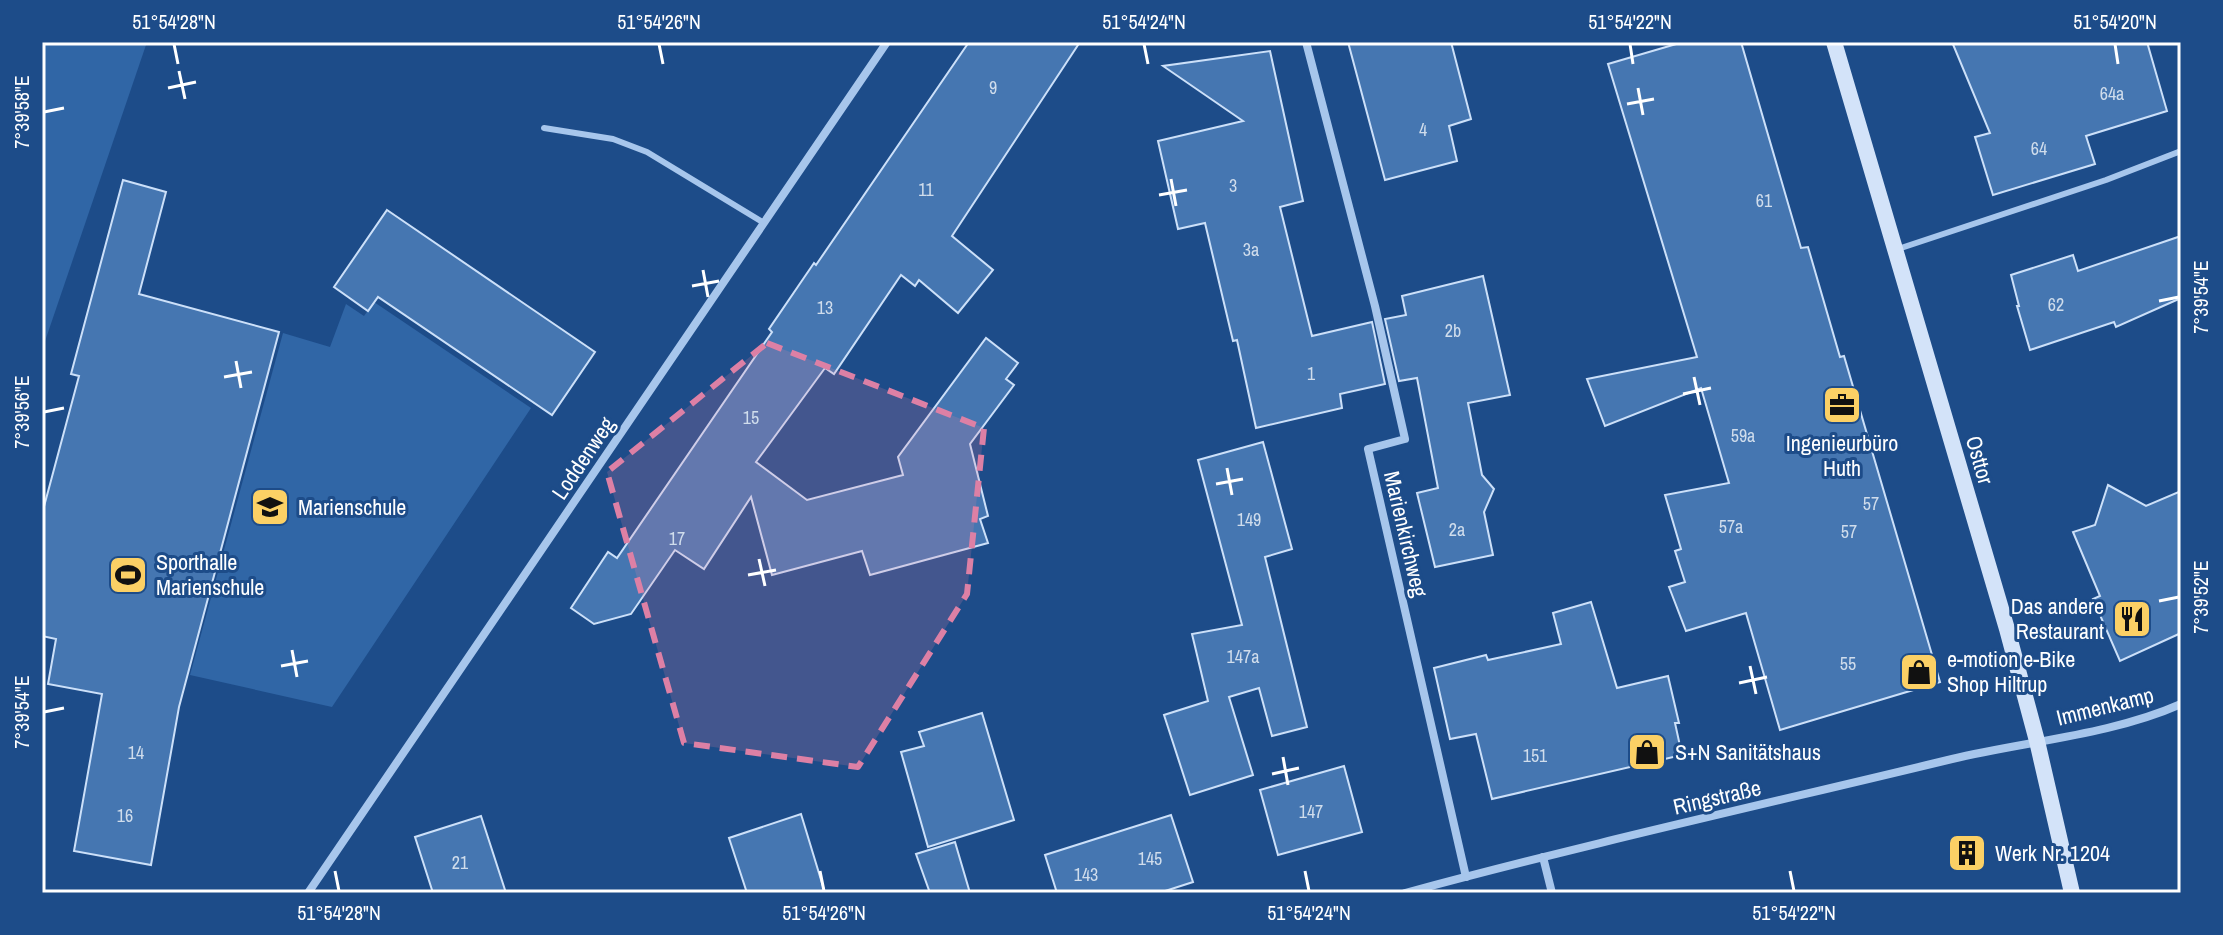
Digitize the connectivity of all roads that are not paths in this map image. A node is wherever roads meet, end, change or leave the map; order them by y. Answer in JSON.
{"nodes":[{"id":1,"x":887,"y":42,"type":"edge"},
{"id":2,"x":1306,"y":42,"type":"edge"},
{"id":3,"x":1834,"y":42,"type":"edge"},
{"id":4,"x":544,"y":128,"type":"dead end"},
{"id":5,"x":2181,"y":151,"type":"edge"},
{"id":6,"x":764,"y":223,"type":"junction"},
{"id":7,"x":1895,"y":250,"type":"junction"},
{"id":8,"x":2181,"y":704,"type":"edge"},
{"id":9,"x":2037,"y":741,"type":"junction"},
{"id":10,"x":1543,"y":857,"type":"junction"},
{"id":11,"x":1466,"y":877,"type":"junction"},
{"id":12,"x":308,"y":893,"type":"edge"},
{"id":13,"x":1405,"y":893,"type":"edge"},
{"id":14,"x":1552,"y":893,"type":"edge"},
{"id":15,"x":2072,"y":893,"type":"edge"}],
"edges":[{"from":1,"to":6,"type":"street","name":"Loddenweg"},
{"from":2,"to":11,"type":"street","name":"Marienkirchweg"},
{"from":3,"to":7,"type":"main road","name":"Osttor"},
{"from":4,"to":6,"type":"lane"},
{"from":5,"to":7,"type":"lane"},
{"from":6,"to":12,"type":"street","name":"Loddenweg"},
{"from":7,"to":9,"type":"main road","name":"Osttor"},
{"from":8,"to":9,"type":"street","name":"Immenkamp"},
{"from":9,"to":10,"type":"street","name":"Ringstraße"},
{"from":9,"to":15,"type":"main road","name":"Osttor"},
{"from":10,"to":11,"type":"street","name":"Ringstraße"},
{"from":10,"to":14,"type":"street"},
{"from":11,"to":13,"type":"street","name":"Ringstraße"}]}
